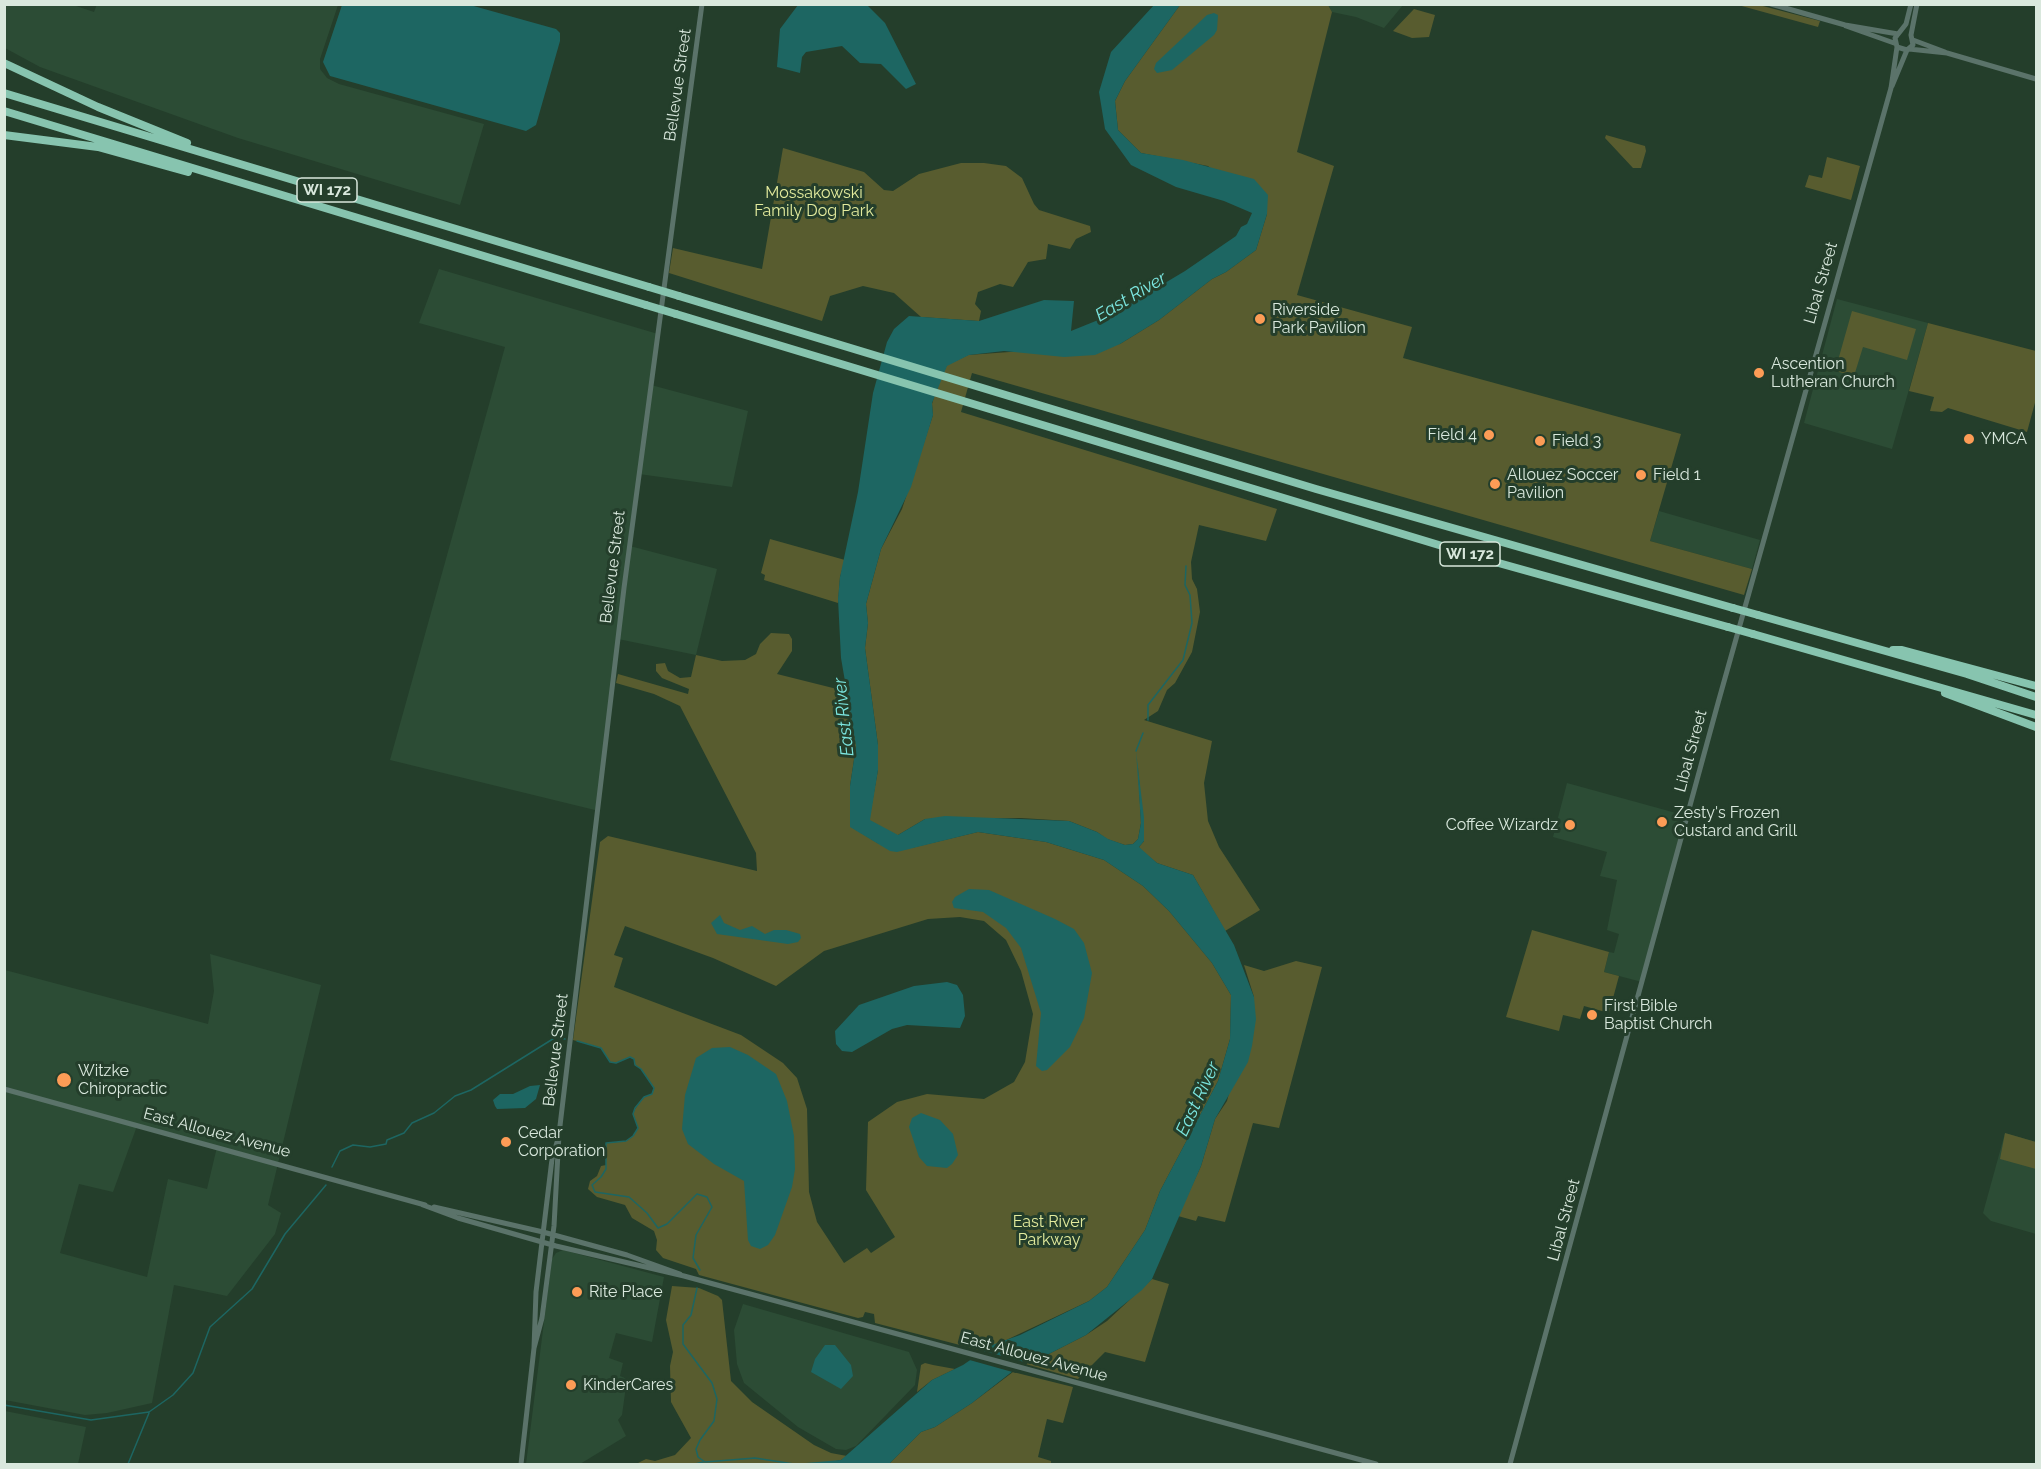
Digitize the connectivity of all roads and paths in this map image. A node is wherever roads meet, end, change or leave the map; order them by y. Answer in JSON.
{"nodes":[{"id":1,"x":702,"y":4,"type":"edge"},
{"id":2,"x":1771,"y":4,"type":"edge"},
{"id":3,"x":1911,"y":4,"type":"edge"},
{"id":4,"x":1917,"y":4,"type":"edge"},
{"id":5,"x":1845,"y":25,"type":"junction"},
{"id":6,"x":1900,"y":33,"type":"junction"},
{"id":7,"x":1912,"y":37,"type":"junction"},
{"id":8,"x":1896,"y":45,"type":"junction"},
{"id":9,"x":1908,"y":50,"type":"junction"},
{"id":10,"x":1947,"y":53,"type":"junction"},
{"id":11,"x":4,"y":63,"type":"edge"},
{"id":12,"x":2037,"y":79,"type":"edge"},
{"id":13,"x":1891,"y":88,"type":"junction"},
{"id":14,"x":4,"y":93,"type":"edge"},
{"id":15,"x":4,"y":111,"type":"edge"},
{"id":16,"x":4,"y":135,"type":"edge"},
{"id":17,"x":209,"y":154,"type":"junction"},
{"id":18,"x":244,"y":184,"type":"junction"},
{"id":19,"x":1885,"y":650,"type":"junction"},
{"id":20,"x":1923,"y":681,"type":"junction"},
{"id":21,"x":2037,"y":686,"type":"edge"},
{"id":22,"x":2037,"y":697,"type":"edge"},
{"id":23,"x":2037,"y":715,"type":"edge"},
{"id":24,"x":2037,"y":727,"type":"edge"},
{"id":25,"x":4,"y":1089,"type":"edge"},
{"id":26,"x":559,"y":1134,"type":"junction"},
{"id":27,"x":423,"y":1205,"type":"junction"},
{"id":28,"x":543,"y":1232,"type":"junction"},
{"id":29,"x":552,"y":1235,"type":"junction"},
{"id":30,"x":542,"y":1242,"type":"junction"},
{"id":31,"x":550,"y":1245,"type":"junction"},
{"id":32,"x":684,"y":1276,"type":"junction"},
{"id":33,"x":534,"y":1348,"type":"junction"},
{"id":34,"x":1510,"y":1462,"type":"edge"},
{"id":35,"x":521,"y":1464,"type":"edge"},
{"id":36,"x":1376,"y":1464,"type":"edge"}],
"edges":[{"from":1,"to":26,"type":"street","name":"Bellevue Street"},
{"from":2,"to":5,"type":"street"},
{"from":3,"to":6,"type":"street"},
{"from":4,"to":7,"type":"street"},
{"from":5,"to":6,"type":"street"},
{"from":5,"to":8,"type":"street"},
{"from":6,"to":7,"type":"street"},
{"from":6,"to":8,"type":"street","name":"Libal Street"},
{"from":7,"to":9,"type":"street","name":"Libal Street"},
{"from":7,"to":10,"type":"street"},
{"from":8,"to":9,"type":"street"},
{"from":8,"to":13,"type":"street","name":"Libal Street"},
{"from":9,"to":10,"type":"street"},
{"from":9,"to":13,"type":"street","name":"Libal Street"},
{"from":10,"to":12,"type":"street"},
{"from":11,"to":17,"type":"highway"},
{"from":13,"to":34,"type":"street","name":"Libal Street"},
{"from":14,"to":17,"type":"highway","number":"WI 172"},
{"from":15,"to":18,"type":"highway","number":"WI 172"},
{"from":16,"to":18,"type":"highway"},
{"from":17,"to":19,"type":"highway","number":"WI 172","bridge":true},
{"from":18,"to":20,"type":"highway","number":"WI 172","bridge":true},
{"from":19,"to":21,"type":"highway"},
{"from":19,"to":22,"type":"highway","number":"WI 172"},
{"from":20,"to":23,"type":"highway","number":"WI 172"},
{"from":20,"to":24,"type":"highway"},
{"from":25,"to":27,"type":"street","name":"East Allouez Avenue"},
{"from":26,"to":28,"type":"street","name":"Bellevue Street"},
{"from":26,"to":29,"type":"street","name":"Bellevue Street"},
{"from":27,"to":28,"type":"street","name":"East Allouez Avenue"},
{"from":27,"to":30,"type":"street","name":"East Allouez Avenue"},
{"from":28,"to":29,"type":"street","name":"East Allouez Avenue"},
{"from":28,"to":30,"type":"street","name":"Bellevue Street"},
{"from":29,"to":31,"type":"street","name":"Bellevue Street"},
{"from":29,"to":32,"type":"street","name":"East Allouez Avenue"},
{"from":30,"to":31,"type":"street","name":"East Allouez Avenue"},
{"from":30,"to":33,"type":"street","name":"Bellevue Street"},
{"from":31,"to":32,"type":"street","name":"East Allouez Avenue"},
{"from":31,"to":33,"type":"street","name":"Bellevue Street"},
{"from":32,"to":36,"type":"street","name":"East Allouez Avenue"},
{"from":33,"to":35,"type":"street","name":"Bellevue Street"}]}
